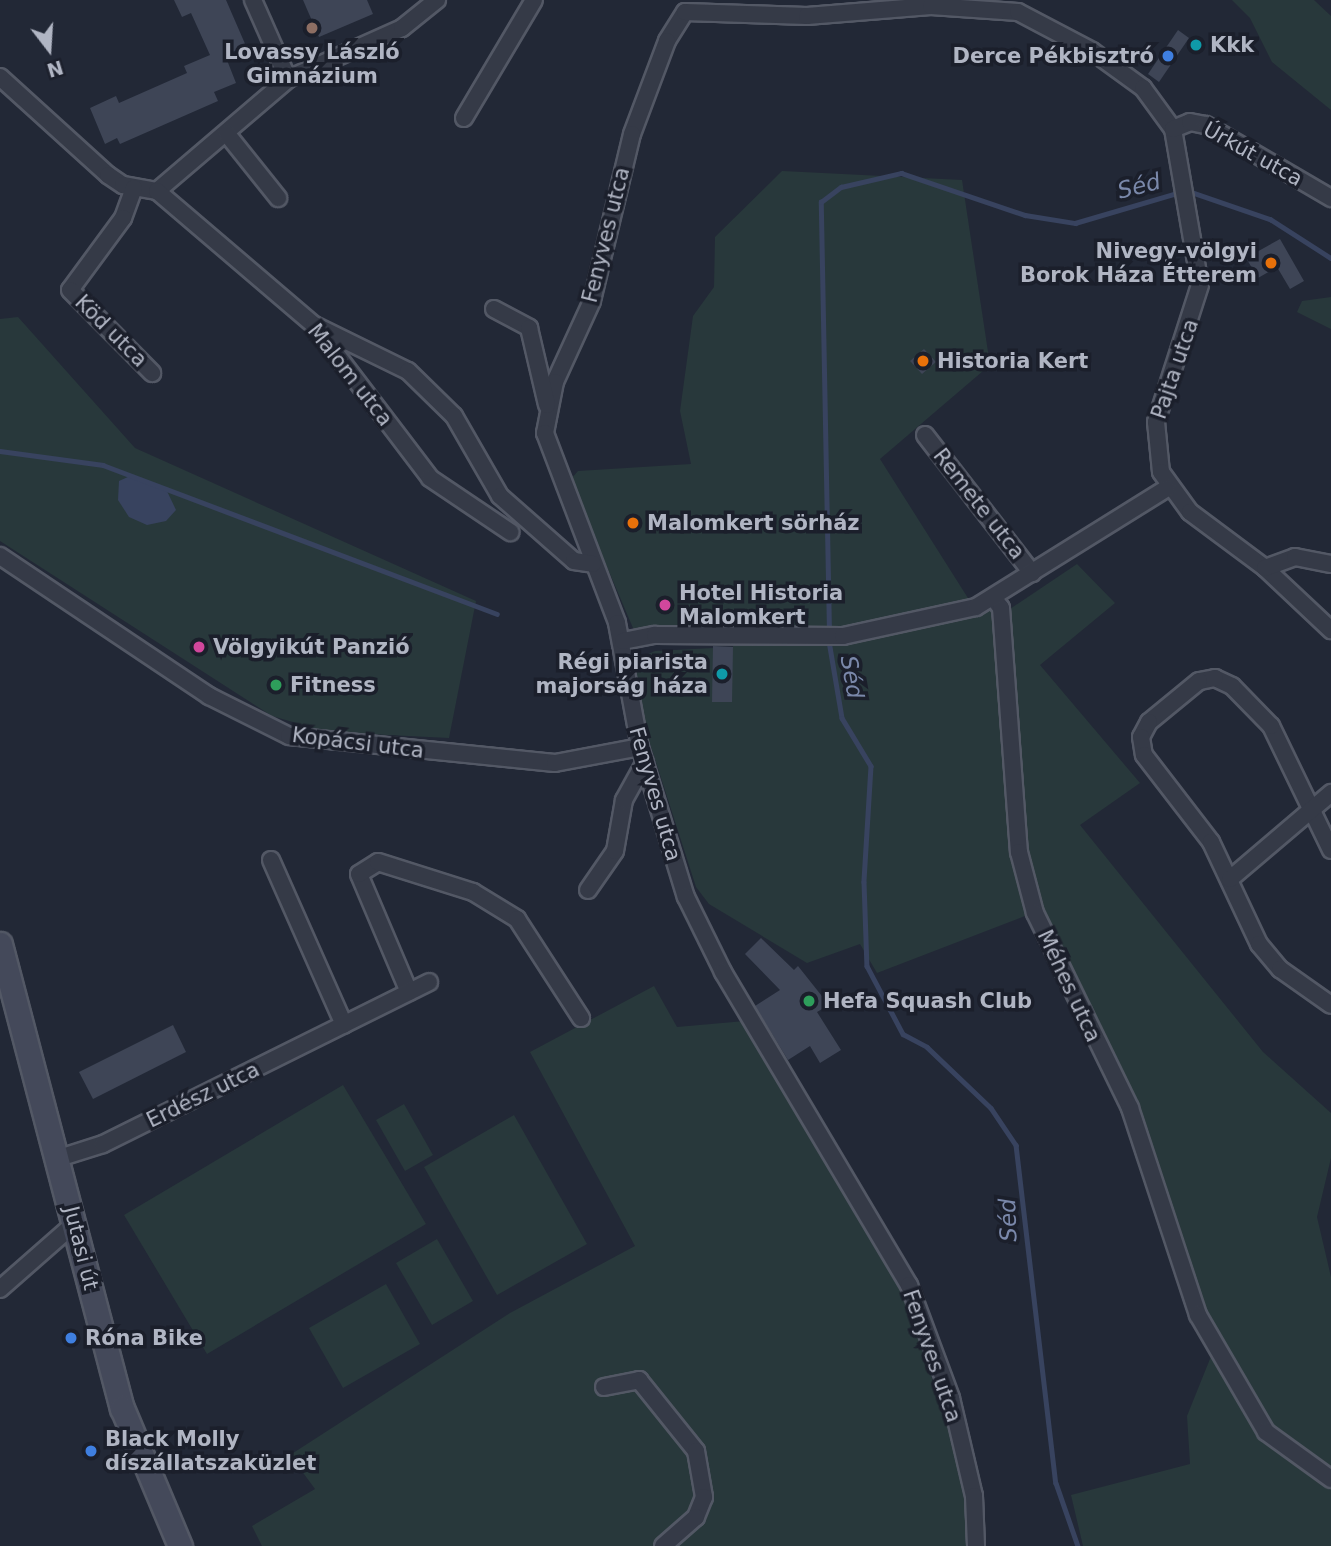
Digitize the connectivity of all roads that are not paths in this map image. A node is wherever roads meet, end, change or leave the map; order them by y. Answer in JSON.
{"nodes":[{"id":1,"x":253,"y":0,"type":"edge"},
{"id":2,"x":437,"y":0,"type":"edge"},
{"id":3,"x":534,"y":0,"type":"edge"},
{"id":4,"x":722,"y":5,"type":"edge"},
{"id":5,"x":684,"y":6,"type":"edge"},
{"id":6,"x":1018,"y":6,"type":"edge"},
{"id":7,"x":0,"y":77,"type":"edge"},
{"id":8,"x":288,"y":79,"type":"junction"},
{"id":9,"x":464,"y":118,"type":"dead end"},
{"id":10,"x":1173,"y":129,"type":"junction"},
{"id":11,"x":227,"y":134,"type":"junction"},
{"id":12,"x":134,"y":188,"type":"junction"},
{"id":13,"x":157,"y":191,"type":"junction"},
{"id":14,"x":278,"y":198,"type":"dead end"},
{"id":15,"x":1331,"y":198,"type":"edge"},
{"id":16,"x":494,"y":309,"type":"dead end"},
{"id":17,"x":314,"y":326,"type":"junction"},
{"id":18,"x":152,"y":373,"type":"dead end"},
{"id":19,"x":547,"y":405,"type":"junction"},
{"id":20,"x":925,"y":435,"type":"dead end"},
{"id":21,"x":1167,"y":488,"type":"junction"},
{"id":22,"x":510,"y":532,"type":"dead end"},
{"id":23,"x":0,"y":556,"type":"edge"},
{"id":24,"x":593,"y":564,"type":"junction"},
{"id":25,"x":1331,"y":564,"type":"edge"},
{"id":26,"x":1265,"y":568,"type":"junction"},
{"id":27,"x":1032,"y":573,"type":"junction"},
{"id":28,"x":995,"y":600,"type":"junction"},
{"id":29,"x":1331,"y":630,"type":"edge"},
{"id":30,"x":623,"y":641,"type":"junction"},
{"id":31,"x":642,"y":754,"type":"junction"},
{"id":32,"x":1331,"y":793,"type":"edge"},
{"id":33,"x":1313,"y":808,"type":"junction"},
{"id":34,"x":1331,"y":850,"type":"edge"},
{"id":35,"x":271,"y":860,"type":"dead end"},
{"id":36,"x":1230,"y":879,"type":"junction"},
{"id":37,"x":588,"y":890,"type":"dead end"},
{"id":38,"x":0,"y":944,"type":"edge"},
{"id":39,"x":429,"y":982,"type":"dead end"},
{"id":40,"x":409,"y":992,"type":"junction"},
{"id":41,"x":1331,"y":1005,"type":"edge"},
{"id":42,"x":581,"y":1018,"type":"dead end"},
{"id":43,"x":344,"y":1025,"type":"junction"},
{"id":44,"x":59,"y":1158,"type":"junction"},
{"id":45,"x":75,"y":1223,"type":"junction"},
{"id":46,"x":0,"y":1289,"type":"edge"},
{"id":47,"x":604,"y":1387,"type":"dead end"},
{"id":48,"x":1331,"y":1479,"type":"edge"},
{"id":49,"x":177,"y":1544,"type":"edge"},
{"id":50,"x":663,"y":1546,"type":"edge"},
{"id":51,"x":976,"y":1546,"type":"edge"}],
"edges":[{"from":1,"to":8,"type":"street"},
{"from":2,"to":8,"type":"street"},
{"from":3,"to":9,"type":"street"},
{"from":4,"to":5,"type":"street"},
{"from":4,"to":6,"type":"street"},
{"from":5,"to":19,"type":"street","name":"Fenyves utca"},
{"from":6,"to":10,"type":"street"},
{"from":7,"to":12,"type":"street"},
{"from":8,"to":11,"type":"street"},
{"from":10,"to":15,"type":"street","name":"Úrkút utca"},
{"from":10,"to":21,"type":"street","name":"Pajta utca"},
{"from":11,"to":13,"type":"street"},
{"from":11,"to":14,"type":"street"},
{"from":12,"to":13,"type":"street"},
{"from":12,"to":18,"type":"street","name":"Köd utca"},
{"from":13,"to":17,"type":"street","name":"Malom utca"},
{"from":16,"to":19,"type":"street"},
{"from":17,"to":22,"type":"street","name":"Malom utca"},
{"from":17,"to":24,"type":"street"},
{"from":19,"to":24,"type":"street","name":"Fenyves utca"},
{"from":20,"to":27,"type":"street","name":"Remete utca"},
{"from":21,"to":26,"type":"street"},
{"from":21,"to":27,"type":"street","name":"Remete utca"},
{"from":23,"to":31,"type":"street","name":"Kopácsi utca"},
{"from":24,"to":30,"type":"street","name":"Fenyves utca"},
{"from":25,"to":26,"type":"street"},
{"from":26,"to":29,"type":"street"},
{"from":27,"to":28,"type":"street","name":"Remete utca"},
{"from":28,"to":30,"type":"street","name":"Remete utca"},
{"from":28,"to":48,"type":"street","name":"Méhes utca"},
{"from":30,"to":31,"type":"street","name":"Fenyves utca"},
{"from":31,"to":37,"type":"street"},
{"from":31,"to":51,"type":"street","name":"Fenyves utca"},
{"from":32,"to":33,"type":"street"},
{"from":33,"to":34,"type":"street"},
{"from":33,"to":36,"type":"street"},
{"from":33,"to":36,"type":"street"},
{"from":35,"to":43,"type":"street"},
{"from":36,"to":41,"type":"street"},
{"from":38,"to":44,"type":"street","name":"Jutasi út"},
{"from":39,"to":40,"type":"street","name":"Erdész utca"},
{"from":40,"to":42,"type":"street"},
{"from":40,"to":43,"type":"street","name":"Erdész utca"},
{"from":43,"to":44,"type":"street","name":"Erdész utca"},
{"from":44,"to":45,"type":"street","name":"Jutasi út"},
{"from":45,"to":46,"type":"street"},
{"from":45,"to":49,"type":"street","name":"Jutasi út"},
{"from":47,"to":50,"type":"street"}]}
